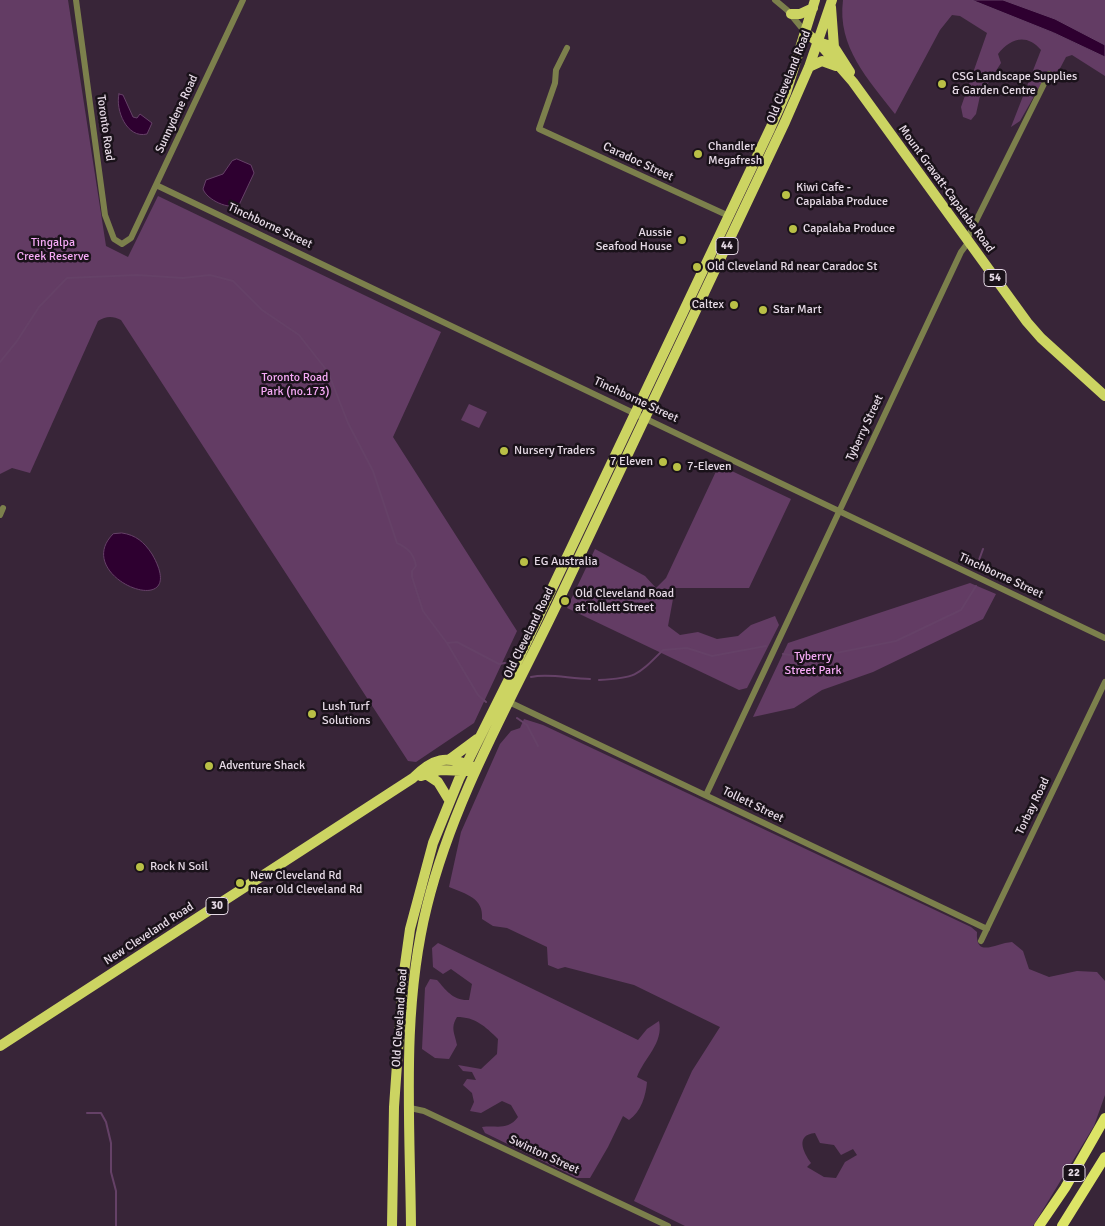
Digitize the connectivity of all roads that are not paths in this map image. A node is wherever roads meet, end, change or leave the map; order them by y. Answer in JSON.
{"nodes":[{"id":1,"x":76,"y":0,"type":"edge"},
{"id":2,"x":243,"y":0,"type":"edge"},
{"id":3,"x":775,"y":0,"type":"edge"},
{"id":4,"x":831,"y":2,"type":"edge"},
{"id":5,"x":814,"y":4,"type":"edge"},
{"id":6,"x":790,"y":14,"type":"junction"},
{"id":7,"x":806,"y":33,"type":"junction"},
{"id":8,"x":818,"y":42,"type":"junction"},
{"id":9,"x":834,"y":47,"type":"junction"},
{"id":10,"x":567,"y":48,"type":"dead end"},
{"id":11,"x":809,"y":67,"type":"junction"},
{"id":12,"x":841,"y":69,"type":"junction"},
{"id":13,"x":1049,"y":74,"type":"dead end"},
{"id":14,"x":853,"y":82,"type":"junction"},
{"id":15,"x":156,"y":185,"type":"junction"},
{"id":16,"x":729,"y":216,"type":"junction"},
{"id":17,"x":131,"y":238,"type":"joint"},
{"id":18,"x":967,"y":239,"type":"junction"},
{"id":19,"x":1105,"y":396,"type":"edge"},
{"id":20,"x":641,"y":415,"type":"junction"},
{"id":21,"x":839,"y":511,"type":"junction"},
{"id":22,"x":1105,"y":638,"type":"edge"},
{"id":23,"x":1105,"y":682,"type":"edge"},
{"id":24,"x":509,"y":702,"type":"junction"},
{"id":25,"x":478,"y":739,"type":"junction"},
{"id":26,"x":450,"y":758,"type":"junction"},
{"id":27,"x":464,"y":767,"type":"junction"},
{"id":28,"x":476,"y":771,"type":"junction"},
{"id":29,"x":426,"y":774,"type":"junction"},
{"id":30,"x":413,"y":778,"type":"junction"},
{"id":31,"x":706,"y":795,"type":"junction"},
{"id":32,"x":449,"y":800,"type":"junction"},
{"id":33,"x":987,"y":929,"type":"junction"},
{"id":34,"x":981,"y":941,"type":"dead end"},
{"id":35,"x":0,"y":1046,"type":"edge"},
{"id":36,"x":410,"y":1108,"type":"junction"},
{"id":37,"x":1105,"y":1118,"type":"edge"},
{"id":38,"x":1105,"y":1156,"type":"edge"},
{"id":39,"x":392,"y":1226,"type":"edge"},
{"id":40,"x":411,"y":1226,"type":"edge"},
{"id":41,"x":668,"y":1226,"type":"edge"},
{"id":42,"x":1039,"y":1226,"type":"edge"},
{"id":43,"x":1062,"y":1226,"type":"edge"}],
"edges":[{"from":1,"to":17,"type":"street","name":"Toronto Road"},
{"from":2,"to":15,"type":"street","name":"Sunnydene Road"},
{"from":3,"to":6,"type":"street"},
{"from":4,"to":8,"type":"main road","name":"Old Cleveland Road","number":"44"},
{"from":4,"to":9,"type":"main road","number":"54"},
{"from":5,"to":6,"type":"main road"},
{"from":5,"to":7,"type":"main road","name":"Old Cleveland Road","number":"44"},
{"from":6,"to":7,"type":"street"},
{"from":7,"to":8,"type":"main road","name":"Mount Gravatt-Capalaba Road","number":"54"},
{"from":7,"to":16,"type":"main road","name":"Old Cleveland Road","number":"44"},
{"from":8,"to":9,"type":"main road","name":"Mount Gravatt-Capalaba Road","number":"54"},
{"from":8,"to":11,"type":"main road","name":"Old Cleveland Road","number":"44"},
{"from":8,"to":12,"type":"main road","name":"Mount Gravatt-Capalaba Road","number":"54"},
{"from":9,"to":14,"type":"main road","name":"Mount Gravatt-Capalaba Road","number":"54"},
{"from":10,"to":16,"type":"street","name":"Caradoc Street"},
{"from":11,"to":12,"type":"main road"},
{"from":11,"to":20,"type":"main road","name":"Old Cleveland Road","number":"44"},
{"from":12,"to":14,"type":"main road","name":"Mount Gravatt-Capalaba Road","number":"54"},
{"from":13,"to":18,"type":"street","name":"Tyberry Street"},
{"from":14,"to":18,"type":"main road","name":"Mount Gravatt-Capalaba Road","number":"54"},
{"from":15,"to":17,"type":"street","name":"Sunnydene Road"},
{"from":15,"to":20,"type":"street","name":"Tinchborne Street"},
{"from":16,"to":20,"type":"main road","name":"Old Cleveland Road","number":"44"},
{"from":18,"to":19,"type":"main road","name":"Mount Gravatt-Capalaba Road","number":"54"},
{"from":18,"to":21,"type":"street","name":"Tyberry Street"},
{"from":20,"to":21,"type":"street","name":"Tinchborne Street"},
{"from":20,"to":24,"type":"main road","name":"Old Cleveland Road","number":"44"},
{"from":20,"to":25,"type":"main road","name":"Old Cleveland Road","number":"44"},
{"from":21,"to":22,"type":"street","name":"Tinchborne Street"},
{"from":21,"to":31,"type":"street","name":"Tyberry Street"},
{"from":23,"to":33,"type":"street","name":"Torbay Road"},
{"from":24,"to":28,"type":"main road","name":"Old Cleveland Road","number":"44"},
{"from":24,"to":31,"type":"street","name":"Tollett Street"},
{"from":25,"to":26,"type":"main road","number":"44"},
{"from":25,"to":27,"type":"main road","name":"Old Cleveland Road"},
{"from":26,"to":27,"type":"main road","name":"New Cleveland Road"},
{"from":26,"to":30,"type":"main road","name":"New Cleveland Road","number":"30"},
{"from":27,"to":28,"type":"main road","name":"New Cleveland Road"},
{"from":27,"to":29,"type":"main road","name":"New Cleveland Road"},
{"from":27,"to":32,"type":"main road","name":"Old Cleveland Road"},
{"from":28,"to":36,"type":"main road","name":"Old Cleveland Road"},
{"from":29,"to":30,"type":"main road","name":"New Cleveland Road","number":"30"},
{"from":29,"to":32,"type":"main road"},
{"from":30,"to":35,"type":"main road","name":"New Cleveland Road","number":"30"},
{"from":31,"to":33,"type":"street","name":"Tollett Street"},
{"from":32,"to":39,"type":"main road","name":"Old Cleveland Road"},
{"from":33,"to":34,"type":"street","name":"Torbay Road"},
{"from":36,"to":40,"type":"main road","name":"Old Cleveland Road"},
{"from":36,"to":41,"type":"street","name":"Swinton Street"},
{"from":37,"to":42,"type":"highway","number":"22"},
{"from":38,"to":43,"type":"highway","number":"22"}]}
